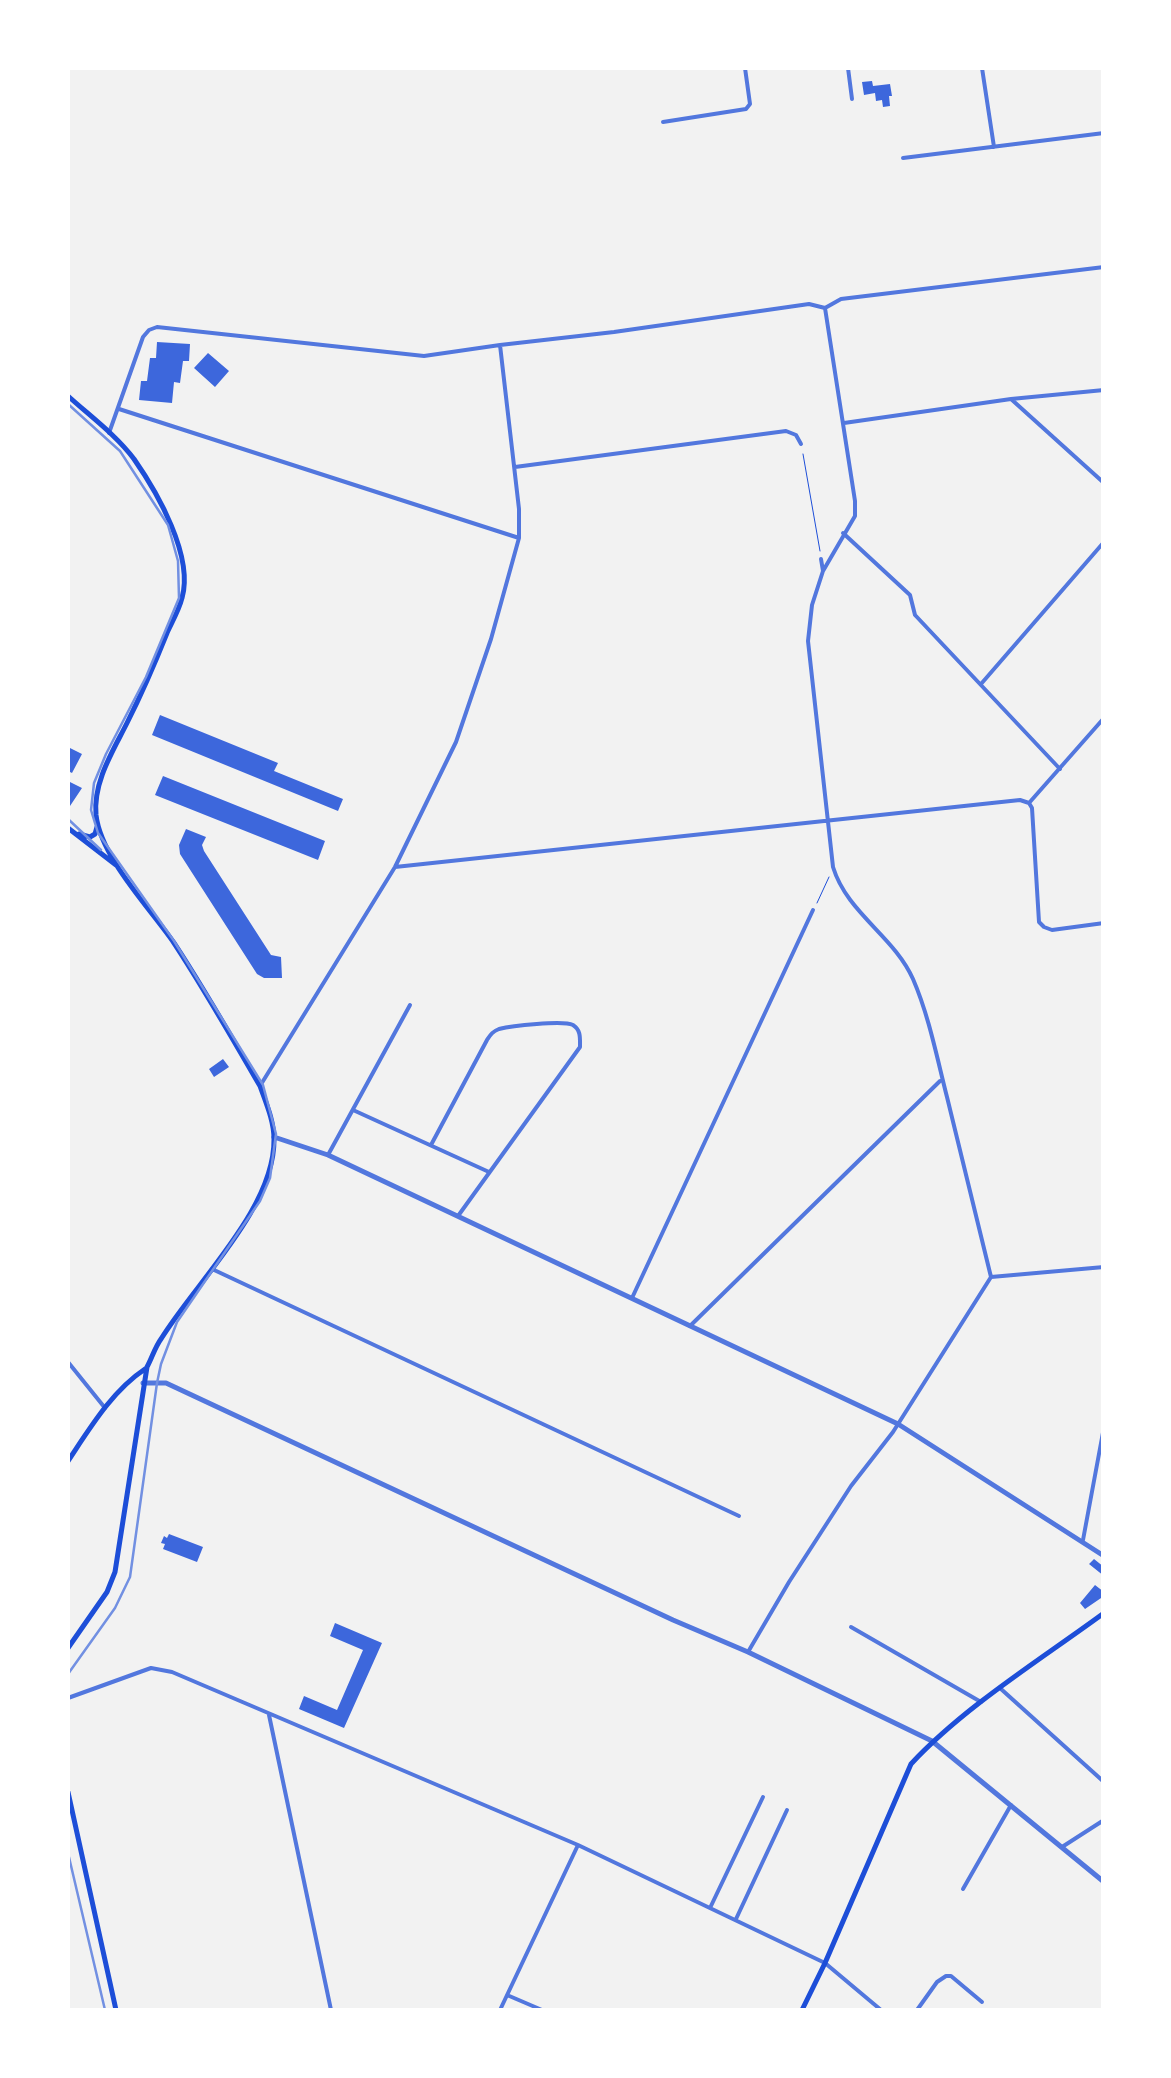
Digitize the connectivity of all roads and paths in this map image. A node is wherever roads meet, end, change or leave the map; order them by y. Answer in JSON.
{"nodes":[{"id":1,"x":745,"y":68,"type":"edge"},
{"id":2,"x":848,"y":68,"type":"edge"},
{"id":3,"x":982,"y":68,"type":"edge"},
{"id":4,"x":852,"y":99,"type":"dead end"},
{"id":5,"x":663,"y":122,"type":"dead end"},
{"id":6,"x":1104,"y":134,"type":"edge"},
{"id":7,"x":994,"y":147,"type":"junction"},
{"id":8,"x":903,"y":158,"type":"dead end"},
{"id":9,"x":1104,"y":266,"type":"edge"},
{"id":10,"x":825,"y":308,"type":"junction"},
{"id":11,"x":500,"y":345,"type":"junction"},
{"id":12,"x":1104,"y":390,"type":"edge"},
{"id":13,"x":68,"y":396,"type":"edge"},
{"id":14,"x":1011,"y":399,"type":"junction"},
{"id":15,"x":118,"y":408,"type":"junction"},
{"id":16,"x":844,"y":423,"type":"junction"},
{"id":17,"x":110,"y":433,"type":"junction"},
{"id":18,"x":802,"y":444,"type":"joint"},
{"id":19,"x":515,"y":467,"type":"junction"},
{"id":20,"x":1104,"y":482,"type":"edge"},
{"id":21,"x":843,"y":534,"type":"junction"},
{"id":22,"x":519,"y":538,"type":"junction"},
{"id":23,"x":1104,"y":542,"type":"edge"},
{"id":24,"x":821,"y":559,"type":"joint"},
{"id":25,"x":823,"y":571,"type":"junction"},
{"id":26,"x":981,"y":684,"type":"junction"},
{"id":27,"x":1104,"y":718,"type":"edge"},
{"id":28,"x":1060,"y":769,"type":"junction"},
{"id":29,"x":1029,"y":803,"type":"junction"},
{"id":30,"x":828,"y":821,"type":"junction"},
{"id":31,"x":98,"y":824,"type":"junction"},
{"id":32,"x":68,"y":828,"type":"edge"},
{"id":33,"x":76,"y":833,"type":"junction"},
{"id":34,"x":116,"y":865,"type":"junction"},
{"id":35,"x":394,"y":867,"type":"junction"},
{"id":36,"x":834,"y":867,"type":"junction"},
{"id":37,"x":814,"y":910,"type":"joint"},
{"id":38,"x":1104,"y":924,"type":"edge"},
{"id":39,"x":410,"y":1006,"type":"dead end"},
{"id":40,"x":942,"y":1079,"type":"junction"},
{"id":41,"x":260,"y":1086,"type":"junction"},
{"id":42,"x":353,"y":1110,"type":"junction"},
{"id":43,"x":274,"y":1138,"type":"junction"},
{"id":44,"x":431,"y":1145,"type":"junction"},
{"id":45,"x":328,"y":1155,"type":"junction"},
{"id":46,"x":489,"y":1172,"type":"junction"},
{"id":47,"x":458,"y":1216,"type":"junction"},
{"id":48,"x":1104,"y":1267,"type":"edge"},
{"id":49,"x":212,"y":1270,"type":"junction"},
{"id":50,"x":991,"y":1277,"type":"junction"},
{"id":51,"x":632,"y":1298,"type":"junction"},
{"id":52,"x":690,"y":1326,"type":"junction"},
{"id":53,"x":68,"y":1362,"type":"edge"},
{"id":54,"x":148,"y":1367,"type":"junction"},
{"id":55,"x":130,"y":1378,"type":"junction"},
{"id":56,"x":143,"y":1382,"type":"junction"},
{"id":57,"x":142,"y":1393,"type":"junction"},
{"id":58,"x":105,"y":1408,"type":"junction"},
{"id":59,"x":898,"y":1424,"type":"junction"},
{"id":60,"x":1104,"y":1427,"type":"edge"},
{"id":61,"x":68,"y":1461,"type":"edge"},
{"id":62,"x":739,"y":1516,"type":"dead end"},
{"id":63,"x":1083,"y":1542,"type":"junction"},
{"id":64,"x":1104,"y":1556,"type":"edge"},
{"id":65,"x":1104,"y":1613,"type":"edge"},
{"id":66,"x":851,"y":1627,"type":"dead end"},
{"id":67,"x":68,"y":1648,"type":"edge"},
{"id":68,"x":748,"y":1652,"type":"junction"},
{"id":69,"x":1001,"y":1689,"type":"junction"},
{"id":70,"x":68,"y":1698,"type":"edge"},
{"id":71,"x":981,"y":1702,"type":"junction"},
{"id":72,"x":269,"y":1715,"type":"junction"},
{"id":73,"x":932,"y":1741,"type":"junction"},
{"id":74,"x":1104,"y":1782,"type":"edge"},
{"id":75,"x":68,"y":1792,"type":"edge"},
{"id":76,"x":763,"y":1797,"type":"dead end"},
{"id":77,"x":1011,"y":1805,"type":"junction"},
{"id":78,"x":786,"y":1810,"type":"dead end"},
{"id":79,"x":1104,"y":1820,"type":"edge"},
{"id":80,"x":578,"y":1845,"type":"junction"},
{"id":81,"x":1062,"y":1846,"type":"junction"},
{"id":82,"x":1104,"y":1882,"type":"edge"},
{"id":83,"x":963,"y":1888,"type":"dead end"},
{"id":84,"x":710,"y":1908,"type":"junction"},
{"id":85,"x":736,"y":1921,"type":"junction"},
{"id":86,"x":825,"y":1963,"type":"junction"},
{"id":87,"x":507,"y":1995,"type":"junction"},
{"id":88,"x":982,"y":2002,"type":"dead end"},
{"id":89,"x":116,"y":2010,"type":"edge"},
{"id":90,"x":331,"y":2010,"type":"edge"},
{"id":91,"x":500,"y":2010,"type":"edge"},
{"id":92,"x":542,"y":2010,"type":"edge"},
{"id":93,"x":802,"y":2010,"type":"edge"},
{"id":94,"x":881,"y":2010,"type":"edge"},
{"id":95,"x":916,"y":2010,"type":"edge"}],
"edges":[{"from":1,"to":5,"type":"street"},
{"from":2,"to":4,"type":"street"},
{"from":3,"to":7,"type":"street"},
{"from":6,"to":7,"type":"street"},
{"from":7,"to":8,"type":"street"},
{"from":9,"to":10,"type":"street"},
{"from":10,"to":11,"type":"street"},
{"from":10,"to":16,"type":"street"},
{"from":11,"to":15,"type":"street"},
{"from":11,"to":19,"type":"street"},
{"from":12,"to":14,"type":"street"},
{"from":13,"to":17,"type":"main road"},
{"from":14,"to":16,"type":"street"},
{"from":14,"to":20,"type":"street"},
{"from":15,"to":17,"type":"street"},
{"from":15,"to":22,"type":"street"},
{"from":16,"to":21,"type":"street"},
{"from":17,"to":31,"type":"main road"},
{"from":18,"to":19,"type":"street"},
{"from":18,"to":24,"type":"path"},
{"from":19,"to":22,"type":"street"},
{"from":21,"to":25,"type":"street"},
{"from":21,"to":26,"type":"street"},
{"from":22,"to":35,"type":"street"},
{"from":23,"to":26,"type":"street"},
{"from":24,"to":25,"type":"street"},
{"from":25,"to":30,"type":"street"},
{"from":26,"to":28,"type":"street"},
{"from":27,"to":28,"type":"street"},
{"from":28,"to":29,"type":"street"},
{"from":29,"to":30,"type":"street"},
{"from":29,"to":38,"type":"street"},
{"from":30,"to":35,"type":"street"},
{"from":30,"to":36,"type":"street"},
{"from":31,"to":33,"type":"main road"},
{"from":31,"to":34,"type":"main road"},
{"from":32,"to":33,"type":"main road"},
{"from":33,"to":34,"type":"main road"},
{"from":34,"to":41,"type":"main road"},
{"from":35,"to":41,"type":"street"},
{"from":36,"to":37,"type":"path"},
{"from":36,"to":40,"type":"street"},
{"from":37,"to":51,"type":"street"},
{"from":39,"to":42,"type":"street"},
{"from":40,"to":50,"type":"street"},
{"from":40,"to":52,"type":"street"},
{"from":41,"to":43,"type":"main road"},
{"from":42,"to":44,"type":"street"},
{"from":42,"to":45,"type":"street"},
{"from":43,"to":45,"type":"street"},
{"from":43,"to":49,"type":"main road"},
{"from":44,"to":46,"type":"street"},
{"from":44,"to":46,"type":"street"},
{"from":45,"to":47,"type":"street"},
{"from":46,"to":47,"type":"street"},
{"from":47,"to":51,"type":"street"},
{"from":48,"to":50,"type":"street"},
{"from":49,"to":54,"type":"main road"},
{"from":49,"to":62,"type":"street"},
{"from":50,"to":59,"type":"street"},
{"from":51,"to":52,"type":"street"},
{"from":52,"to":59,"type":"street"},
{"from":53,"to":58,"type":"street"},
{"from":54,"to":55,"type":"main road"},
{"from":54,"to":56,"type":"main road"},
{"from":55,"to":57,"type":"main road"},
{"from":55,"to":58,"type":"main road"},
{"from":56,"to":57,"type":"main road"},
{"from":56,"to":68,"type":"street"},
{"from":57,"to":67,"type":"main road"},
{"from":58,"to":61,"type":"main road"},
{"from":59,"to":63,"type":"street"},
{"from":59,"to":68,"type":"street"},
{"from":60,"to":63,"type":"street"},
{"from":63,"to":64,"type":"street"},
{"from":65,"to":69,"type":"main road"},
{"from":66,"to":71,"type":"street"},
{"from":68,"to":73,"type":"street"},
{"from":69,"to":71,"type":"main road"},
{"from":69,"to":74,"type":"street"},
{"from":70,"to":72,"type":"street"},
{"from":71,"to":73,"type":"main road"},
{"from":72,"to":80,"type":"street"},
{"from":72,"to":90,"type":"street"},
{"from":73,"to":77,"type":"street"},
{"from":73,"to":86,"type":"main road"},
{"from":75,"to":89,"type":"main road"},
{"from":76,"to":84,"type":"street"},
{"from":77,"to":81,"type":"street"},
{"from":77,"to":83,"type":"street"},
{"from":78,"to":85,"type":"street"},
{"from":79,"to":81,"type":"street"},
{"from":80,"to":84,"type":"street"},
{"from":80,"to":87,"type":"street"},
{"from":81,"to":82,"type":"street"},
{"from":84,"to":85,"type":"street"},
{"from":85,"to":86,"type":"street"},
{"from":86,"to":93,"type":"main road"},
{"from":86,"to":94,"type":"street"},
{"from":87,"to":91,"type":"street"},
{"from":87,"to":92,"type":"street"},
{"from":88,"to":95,"type":"street"}]}
